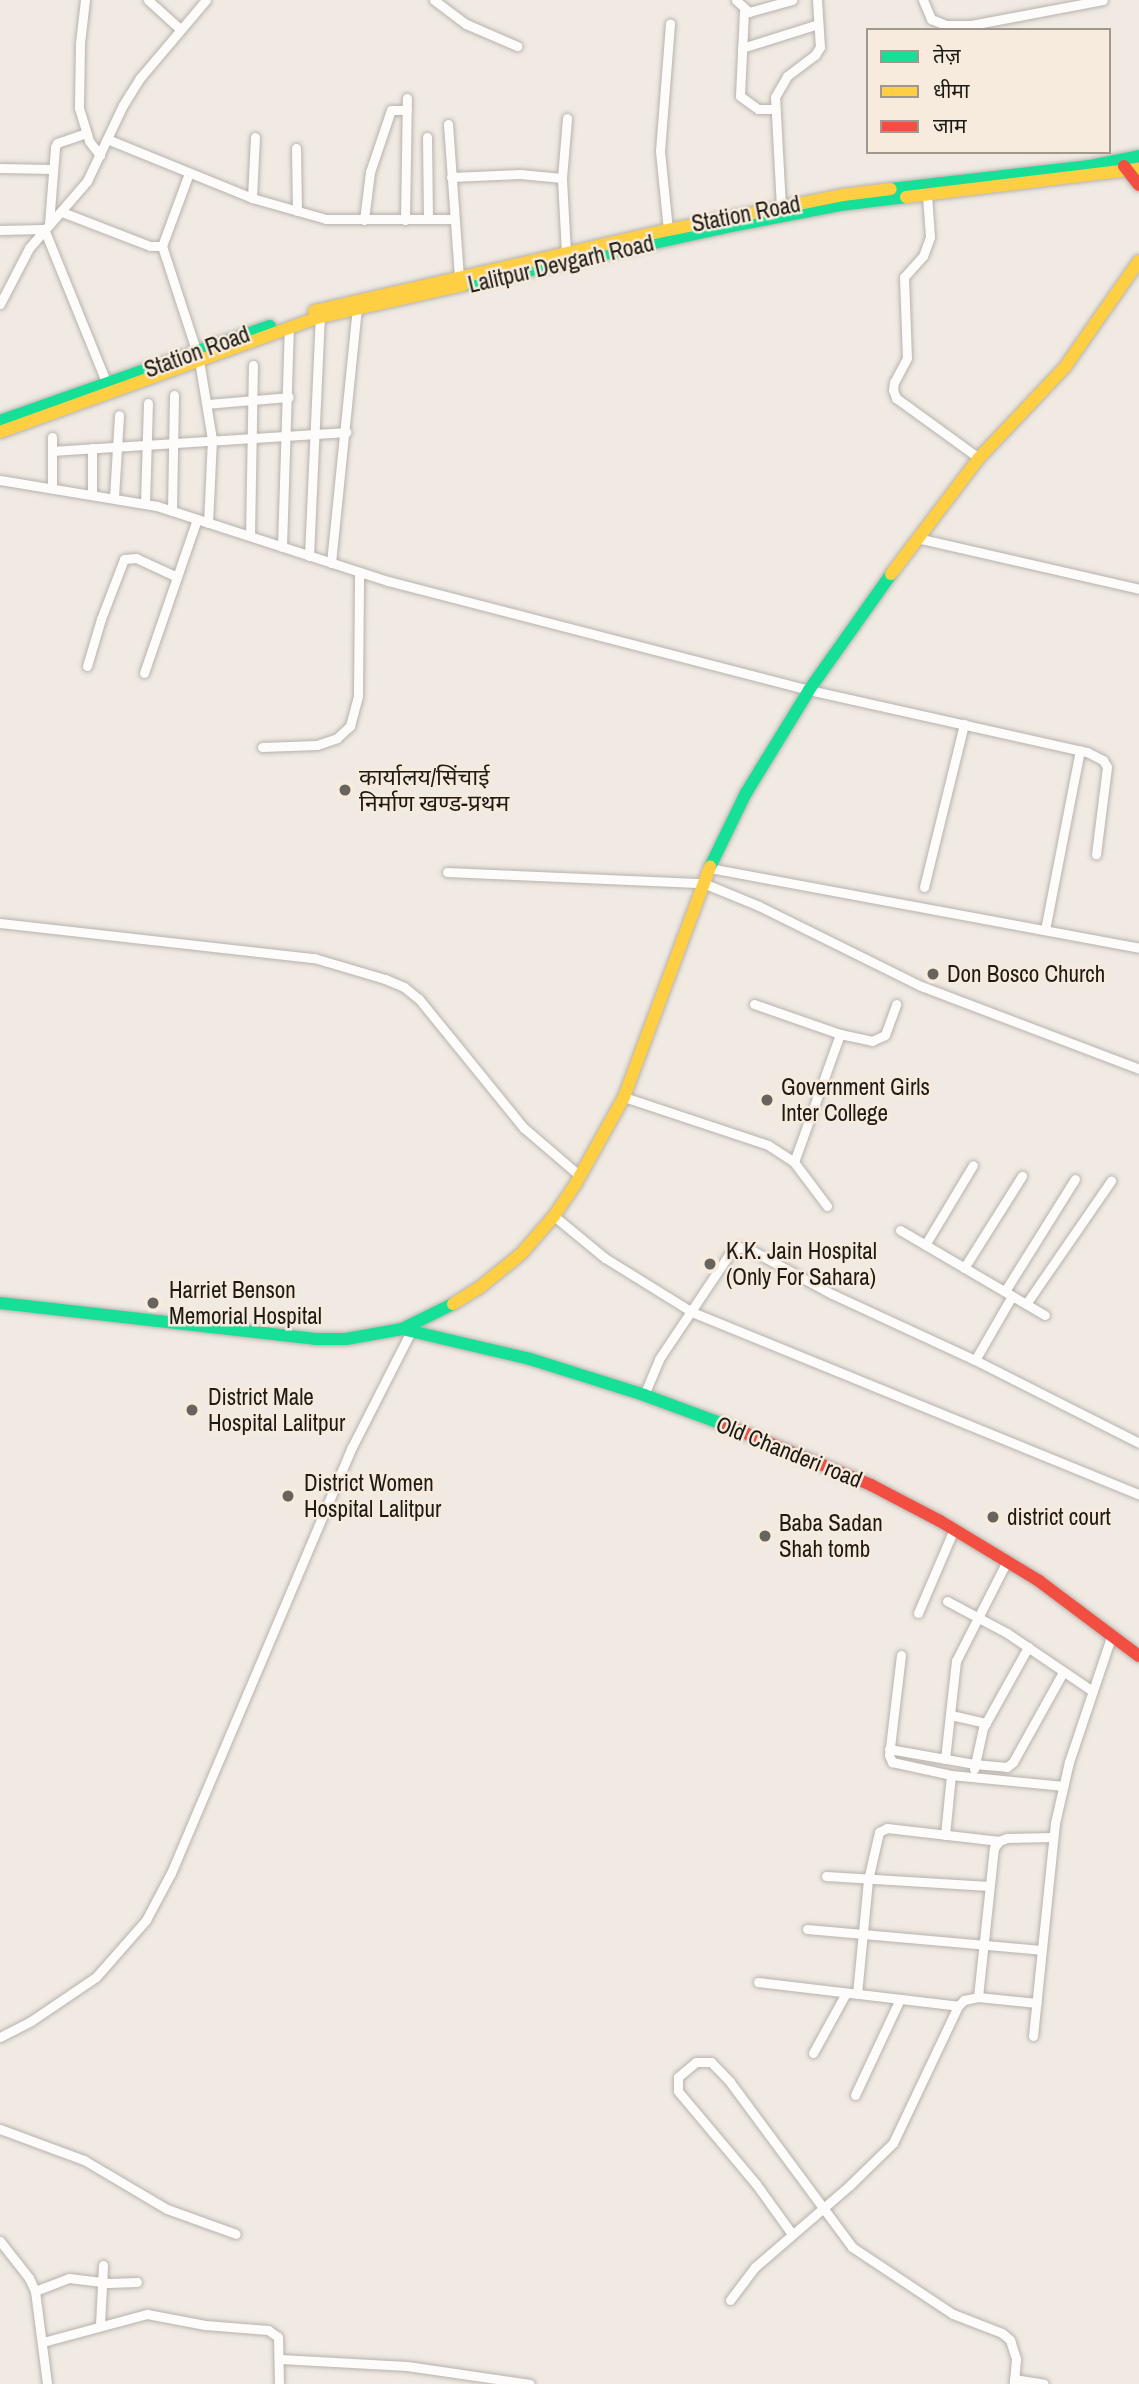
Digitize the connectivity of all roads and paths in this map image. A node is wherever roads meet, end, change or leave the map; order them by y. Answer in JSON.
{"nodes":[{"id":1,"x":85,"y":0,"type":"edge"},
{"id":2,"x":148,"y":0,"type":"edge"},
{"id":3,"x":205,"y":0,"type":"edge"},
{"id":4,"x":434,"y":0,"type":"edge"},
{"id":5,"x":736,"y":0,"type":"edge"},
{"id":6,"x":792,"y":0,"type":"edge"},
{"id":7,"x":817,"y":0,"type":"edge"},
{"id":8,"x":923,"y":0,"type":"edge"},
{"id":9,"x":1103,"y":0,"type":"edge"},
{"id":10,"x":744,"y":10,"type":"junction"},
{"id":11,"x":670,"y":23,"type":"dead end"},
{"id":12,"x":818,"y":24,"type":"junction"},
{"id":13,"x":180,"y":29,"type":"junction"},
{"id":14,"x":517,"y":46,"type":"dead end"},
{"id":15,"x":742,"y":48,"type":"junction"},
{"id":16,"x":407,"y":98,"type":"dead end"},
{"id":17,"x":773,"y":109,"type":"junction"},
{"id":18,"x":407,"y":110,"type":"junction"},
{"id":19,"x":567,"y":118,"type":"dead end"},
{"id":20,"x":448,"y":124,"type":"dead end"},
{"id":21,"x":86,"y":133,"type":"junction"},
{"id":22,"x":255,"y":137,"type":"dead end"},
{"id":23,"x":427,"y":137,"type":"dead end"},
{"id":24,"x":107,"y":139,"type":"junction"},
{"id":25,"x":296,"y":148,"type":"dead end"},
{"id":26,"x":100,"y":155,"type":"junction"},
{"id":27,"x":1139,"y":156,"type":"edge"},
{"id":28,"x":1129,"y":167,"type":"edge"},
{"id":29,"x":0,"y":168,"type":"edge"},
{"id":30,"x":52,"y":169,"type":"junction"},
{"id":31,"x":189,"y":173,"type":"junction"},
{"id":32,"x":451,"y":177,"type":"junction"},
{"id":33,"x":562,"y":178,"type":"junction"},
{"id":34,"x":1139,"y":185,"type":"edge"},
{"id":35,"x":927,"y":195,"type":"junction"},
{"id":36,"x":252,"y":198,"type":"junction"},
{"id":37,"x":782,"y":207,"type":"junction"},
{"id":38,"x":297,"y":211,"type":"junction"},
{"id":39,"x":62,"y":212,"type":"junction"},
{"id":40,"x":428,"y":219,"type":"junction"},
{"id":41,"x":454,"y":219,"type":"junction"},
{"id":42,"x":364,"y":220,"type":"junction"},
{"id":43,"x":405,"y":220,"type":"junction"},
{"id":44,"x":47,"y":226,"type":"junction"},
{"id":45,"x":0,"y":230,"type":"edge"},
{"id":46,"x":668,"y":230,"type":"junction"},
{"id":47,"x":162,"y":246,"type":"junction"},
{"id":48,"x":566,"y":253,"type":"junction"},
{"id":49,"x":1139,"y":261,"type":"edge"},
{"id":50,"x":459,"y":277,"type":"junction"},
{"id":51,"x":0,"y":304,"type":"edge"},
{"id":52,"x":356,"y":309,"type":"junction"},
{"id":53,"x":320,"y":317,"type":"junction"},
{"id":54,"x":289,"y":327,"type":"junction"},
{"id":55,"x":197,"y":355,"type":"junction"},
{"id":56,"x":253,"y":365,"type":"dead end"},
{"id":57,"x":107,"y":384,"type":"junction"},
{"id":58,"x":174,"y":394,"type":"dead end"},
{"id":59,"x":289,"y":397,"type":"junction"},
{"id":60,"x":252,"y":400,"type":"junction"},
{"id":61,"x":148,"y":403,"type":"dead end"},
{"id":62,"x":207,"y":404,"type":"junction"},
{"id":63,"x":119,"y":415,"type":"dead end"},
{"id":64,"x":0,"y":421,"type":"edge"},
{"id":65,"x":0,"y":432,"type":"edge"},
{"id":66,"x":346,"y":432,"type":"junction"},
{"id":67,"x":316,"y":434,"type":"junction"},
{"id":68,"x":288,"y":435,"type":"junction"},
{"id":69,"x":52,"y":437,"type":"dead end"},
{"id":70,"x":251,"y":437,"type":"junction"},
{"id":71,"x":212,"y":439,"type":"junction"},
{"id":72,"x":173,"y":442,"type":"junction"},
{"id":73,"x":147,"y":444,"type":"junction"},
{"id":74,"x":117,"y":446,"type":"junction"},
{"id":75,"x":92,"y":448,"type":"junction"},
{"id":76,"x":52,"y":451,"type":"junction"},
{"id":77,"x":979,"y":458,"type":"junction"},
{"id":78,"x":0,"y":480,"type":"edge"},
{"id":79,"x":52,"y":488,"type":"junction"},
{"id":80,"x":92,"y":493,"type":"junction"},
{"id":81,"x":114,"y":497,"type":"junction"},
{"id":82,"x":145,"y":503,"type":"junction"},
{"id":83,"x":172,"y":511,"type":"junction"},
{"id":84,"x":197,"y":519,"type":"junction"},
{"id":85,"x":208,"y":523,"type":"junction"},
{"id":86,"x":250,"y":536,"type":"junction"},
{"id":87,"x":917,"y":538,"type":"junction"},
{"id":88,"x":282,"y":547,"type":"junction"},
{"id":89,"x":309,"y":556,"type":"junction"},
{"id":90,"x":331,"y":563,"type":"junction"},
{"id":91,"x":359,"y":572,"type":"junction"},
{"id":92,"x":177,"y":577,"type":"junction"},
{"id":93,"x":1139,"y":589,"type":"edge"},
{"id":94,"x":87,"y":666,"type":"dead end"},
{"id":95,"x":144,"y":673,"type":"dead end"},
{"id":96,"x":808,"y":690,"type":"junction"},
{"id":97,"x":964,"y":724,"type":"junction"},
{"id":98,"x":262,"y":747,"type":"dead end"},
{"id":99,"x":1080,"y":750,"type":"junction"},
{"id":100,"x":1096,"y":854,"type":"dead end"},
{"id":101,"x":709,"y":868,"type":"junction"},
{"id":102,"x":447,"y":872,"type":"dead end"},
{"id":103,"x":703,"y":883,"type":"junction"},
{"id":104,"x":924,"y":887,"type":"dead end"},
{"id":105,"x":0,"y":923,"type":"edge"},
{"id":106,"x":1045,"y":930,"type":"junction"},
{"id":107,"x":1139,"y":948,"type":"edge"},
{"id":108,"x":754,"y":1004,"type":"dead end"},
{"id":109,"x":896,"y":1004,"type":"dead end"},
{"id":110,"x":840,"y":1034,"type":"junction"},
{"id":111,"x":1139,"y":1069,"type":"edge"},
{"id":112,"x":624,"y":1097,"type":"junction"},
{"id":113,"x":794,"y":1162,"type":"junction"},
{"id":114,"x":974,"y":1165,"type":"dead end"},
{"id":115,"x":1023,"y":1176,"type":"dead end"},
{"id":116,"x":1075,"y":1179,"type":"dead end"},
{"id":117,"x":1111,"y":1181,"type":"dead end"},
{"id":118,"x":576,"y":1183,"type":"junction"},
{"id":119,"x":827,"y":1206,"type":"dead end"},
{"id":120,"x":554,"y":1216,"type":"junction"},
{"id":121,"x":900,"y":1230,"type":"dead end"},
{"id":122,"x":925,"y":1245,"type":"junction"},
{"id":123,"x":964,"y":1268,"type":"junction"},
{"id":124,"x":1009,"y":1294,"type":"junction"},
{"id":125,"x":0,"y":1303,"type":"edge"},
{"id":126,"x":1026,"y":1304,"type":"junction"},
{"id":127,"x":692,"y":1312,"type":"junction"},
{"id":128,"x":1045,"y":1315,"type":"dead end"},
{"id":129,"x":406,"y":1330,"type":"junction"},
{"id":130,"x":975,"y":1360,"type":"junction"},
{"id":131,"x":644,"y":1395,"type":"junction"},
{"id":132,"x":1139,"y":1443,"type":"edge"},
{"id":133,"x":1139,"y":1494,"type":"edge"},
{"id":134,"x":954,"y":1529,"type":"junction"},
{"id":135,"x":1007,"y":1560,"type":"junction"},
{"id":136,"x":947,"y":1601,"type":"dead end"},
{"id":137,"x":918,"y":1613,"type":"dead end"},
{"id":138,"x":976,"y":1616,"type":"junction"},
{"id":139,"x":1112,"y":1634,"type":"junction"},
{"id":140,"x":1028,"y":1647,"type":"junction"},
{"id":141,"x":901,"y":1655,"type":"dead end"},
{"id":142,"x":1139,"y":1656,"type":"edge"},
{"id":143,"x":1063,"y":1672,"type":"junction"},
{"id":144,"x":1091,"y":1690,"type":"junction"},
{"id":145,"x":951,"y":1715,"type":"junction"},
{"id":146,"x":986,"y":1723,"type":"junction"},
{"id":147,"x":890,"y":1749,"type":"junction"},
{"id":148,"x":945,"y":1759,"type":"junction"},
{"id":149,"x":974,"y":1764,"type":"junction"},
{"id":150,"x":951,"y":1775,"type":"junction"},
{"id":151,"x":972,"y":1777,"type":"junction"},
{"id":152,"x":1063,"y":1786,"type":"junction"},
{"id":153,"x":945,"y":1835,"type":"junction"},
{"id":154,"x":1053,"y":1837,"type":"junction"},
{"id":155,"x":999,"y":1841,"type":"junction"},
{"id":156,"x":826,"y":1876,"type":"dead end"},
{"id":157,"x":868,"y":1880,"type":"junction"},
{"id":158,"x":989,"y":1886,"type":"junction"},
{"id":159,"x":807,"y":1929,"type":"dead end"},
{"id":160,"x":862,"y":1934,"type":"junction"},
{"id":161,"x":984,"y":1944,"type":"junction"},
{"id":162,"x":1041,"y":1950,"type":"junction"},
{"id":163,"x":758,"y":1982,"type":"dead end"},
{"id":164,"x":846,"y":1993,"type":"junction"},
{"id":165,"x":857,"y":1994,"type":"junction"},
{"id":166,"x":978,"y":1997,"type":"junction"},
{"id":167,"x":900,"y":1999,"type":"junction"},
{"id":168,"x":1037,"y":2003,"type":"junction"},
{"id":169,"x":958,"y":2006,"type":"junction"},
{"id":170,"x":1033,"y":2036,"type":"dead end"},
{"id":171,"x":0,"y":2037,"type":"edge"},
{"id":172,"x":813,"y":2053,"type":"dead end"},
{"id":173,"x":855,"y":2095,"type":"dead end"},
{"id":174,"x":0,"y":2129,"type":"edge"},
{"id":175,"x":822,"y":2209,"type":"junction"},
{"id":176,"x":236,"y":2234,"type":"dead end"},
{"id":177,"x":792,"y":2234,"type":"junction"},
{"id":178,"x":0,"y":2241,"type":"edge"},
{"id":179,"x":103,"y":2265,"type":"dead end"},
{"id":180,"x":101,"y":2282,"type":"junction"},
{"id":181,"x":137,"y":2282,"type":"dead end"},
{"id":182,"x":35,"y":2291,"type":"junction"},
{"id":183,"x":730,"y":2301,"type":"dead end"},
{"id":184,"x":100,"y":2325,"type":"junction"},
{"id":185,"x":43,"y":2342,"type":"junction"},
{"id":186,"x":280,"y":2359,"type":"junction"},
{"id":187,"x":472,"y":2379,"type":"edge"},
{"id":188,"x":1014,"y":2382,"type":"edge"},
{"id":189,"x":47,"y":2384,"type":"edge"},
{"id":190,"x":279,"y":2384,"type":"edge"},
{"id":191,"x":530,"y":2384,"type":"edge"},
{"id":192,"x":1044,"y":2384,"type":"edge"}],
"edges":[{"from":1,"to":21,"type":"street"},
{"from":2,"to":13,"type":"street"},
{"from":3,"to":13,"type":"street"},
{"from":4,"to":14,"type":"street"},
{"from":5,"to":10,"type":"street"},
{"from":6,"to":10,"type":"street"},
{"from":7,"to":12,"type":"street"},
{"from":8,"to":9,"type":"street"},
{"from":10,"to":15,"type":"street"},
{"from":11,"to":46,"type":"street"},
{"from":12,"to":15,"type":"street"},
{"from":12,"to":17,"type":"street"},
{"from":13,"to":24,"type":"street"},
{"from":15,"to":17,"type":"street"},
{"from":16,"to":18,"type":"street"},
{"from":17,"to":37,"type":"street"},
{"from":18,"to":42,"type":"street"},
{"from":18,"to":43,"type":"street"},
{"from":19,"to":33,"type":"street"},
{"from":20,"to":32,"type":"street"},
{"from":21,"to":26,"type":"street"},
{"from":21,"to":30,"type":"street"},
{"from":22,"to":36,"type":"street"},
{"from":23,"to":40,"type":"street"},
{"from":24,"to":26,"type":"street"},
{"from":24,"to":31,"type":"street"},
{"from":25,"to":38,"type":"street"},
{"from":26,"to":39,"type":"street"},
{"from":27,"to":28,"type":"street","name":"Station Road"},
{"from":28,"to":34,"type":"street"},
{"from":28,"to":35,"type":"street","name":"Lalitpur Devgarh Road"},
{"from":28,"to":37,"type":"street","name":"Station Road"},
{"from":29,"to":30,"type":"street"},
{"from":30,"to":44,"type":"street"},
{"from":31,"to":36,"type":"street"},
{"from":31,"to":47,"type":"street"},
{"from":32,"to":33,"type":"street"},
{"from":32,"to":41,"type":"street"},
{"from":33,"to":48,"type":"street"},
{"from":35,"to":52,"type":"street","name":"Lalitpur Devgarh Road"},
{"from":35,"to":77,"type":"street"},
{"from":36,"to":38,"type":"street"},
{"from":37,"to":46,"type":"street","name":"Station Road"},
{"from":38,"to":42,"type":"street"},
{"from":39,"to":44,"type":"street"},
{"from":39,"to":47,"type":"street"},
{"from":40,"to":41,"type":"street"},
{"from":40,"to":43,"type":"street"},
{"from":41,"to":50,"type":"street"},
{"from":42,"to":43,"type":"street"},
{"from":44,"to":45,"type":"street"},
{"from":44,"to":51,"type":"street"},
{"from":44,"to":57,"type":"street"},
{"from":46,"to":48,"type":"street","name":"Station Road"},
{"from":47,"to":55,"type":"street"},
{"from":48,"to":50,"type":"street","name":"Station Road"},
{"from":49,"to":77,"type":"street"},
{"from":50,"to":55,"type":"street","name":"Station Road"},
{"from":52,"to":53,"type":"street","name":"Lalitpur Devgarh Road"},
{"from":52,"to":66,"type":"street"},
{"from":53,"to":54,"type":"street","name":"Lalitpur Devgarh Road"},
{"from":53,"to":67,"type":"street"},
{"from":54,"to":55,"type":"street","name":"Lalitpur Devgarh Road"},
{"from":54,"to":59,"type":"street"},
{"from":55,"to":57,"type":"street","name":"Station Road"},
{"from":55,"to":62,"type":"street"},
{"from":55,"to":65,"type":"street","name":"Lalitpur Devgarh Road"},
{"from":56,"to":60,"type":"street"},
{"from":57,"to":64,"type":"street","name":"Station Road"},
{"from":58,"to":72,"type":"street"},
{"from":59,"to":60,"type":"street"},
{"from":59,"to":68,"type":"street"},
{"from":60,"to":62,"type":"street"},
{"from":60,"to":70,"type":"street"},
{"from":61,"to":73,"type":"street"},
{"from":62,"to":71,"type":"street"},
{"from":63,"to":74,"type":"street"},
{"from":66,"to":67,"type":"street"},
{"from":66,"to":90,"type":"street"},
{"from":67,"to":68,"type":"street"},
{"from":67,"to":89,"type":"street"},
{"from":68,"to":70,"type":"street"},
{"from":68,"to":88,"type":"street"},
{"from":69,"to":76,"type":"street"},
{"from":70,"to":71,"type":"street"},
{"from":70,"to":86,"type":"street"},
{"from":71,"to":72,"type":"street"},
{"from":71,"to":85,"type":"street"},
{"from":72,"to":73,"type":"street"},
{"from":72,"to":83,"type":"street"},
{"from":73,"to":74,"type":"street"},
{"from":73,"to":82,"type":"street"},
{"from":74,"to":75,"type":"street"},
{"from":74,"to":81,"type":"street"},
{"from":75,"to":76,"type":"street"},
{"from":75,"to":80,"type":"street"},
{"from":76,"to":79,"type":"street"},
{"from":77,"to":87,"type":"street"},
{"from":78,"to":79,"type":"street"},
{"from":79,"to":80,"type":"street"},
{"from":80,"to":81,"type":"street"},
{"from":81,"to":82,"type":"street"},
{"from":82,"to":83,"type":"street"},
{"from":83,"to":84,"type":"street"},
{"from":84,"to":85,"type":"street"},
{"from":84,"to":92,"type":"street"},
{"from":85,"to":86,"type":"street"},
{"from":86,"to":88,"type":"street"},
{"from":87,"to":93,"type":"street"},
{"from":87,"to":96,"type":"street"},
{"from":88,"to":89,"type":"street"},
{"from":89,"to":90,"type":"street"},
{"from":90,"to":91,"type":"street"},
{"from":91,"to":96,"type":"street"},
{"from":91,"to":98,"type":"street"},
{"from":92,"to":94,"type":"street"},
{"from":92,"to":95,"type":"street"},
{"from":96,"to":97,"type":"street"},
{"from":96,"to":101,"type":"street"},
{"from":97,"to":99,"type":"street"},
{"from":97,"to":104,"type":"street"},
{"from":99,"to":100,"type":"street"},
{"from":99,"to":106,"type":"street"},
{"from":101,"to":103,"type":"street"},
{"from":101,"to":106,"type":"street"},
{"from":102,"to":103,"type":"street"},
{"from":103,"to":111,"type":"street"},
{"from":103,"to":112,"type":"street"},
{"from":105,"to":118,"type":"street"},
{"from":106,"to":107,"type":"street"},
{"from":108,"to":110,"type":"street"},
{"from":109,"to":110,"type":"street"},
{"from":110,"to":113,"type":"street"},
{"from":112,"to":113,"type":"street"},
{"from":112,"to":118,"type":"street"},
{"from":113,"to":119,"type":"street"},
{"from":114,"to":122,"type":"street"},
{"from":115,"to":123,"type":"street"},
{"from":116,"to":124,"type":"street"},
{"from":117,"to":126,"type":"street"},
{"from":118,"to":120,"type":"street"},
{"from":120,"to":127,"type":"street"},
{"from":120,"to":129,"type":"street"},
{"from":121,"to":122,"type":"street"},
{"from":122,"to":123,"type":"street"},
{"from":123,"to":124,"type":"street"},
{"from":124,"to":126,"type":"street"},
{"from":124,"to":130,"type":"street"},
{"from":125,"to":129,"type":"street"},
{"from":126,"to":128,"type":"street"},
{"from":127,"to":130,"type":"street"},
{"from":127,"to":131,"type":"street"},
{"from":127,"to":133,"type":"street"},
{"from":129,"to":131,"type":"street","name":"Old Chanderi road"},
{"from":129,"to":171,"type":"street"},
{"from":130,"to":132,"type":"street"},
{"from":131,"to":134,"type":"street","name":"Old Chanderi road"},
{"from":134,"to":135,"type":"street","name":"Old Chanderi road"},
{"from":134,"to":137,"type":"street"},
{"from":135,"to":138,"type":"street"},
{"from":135,"to":139,"type":"street","name":"Old Chanderi road"},
{"from":136,"to":138,"type":"street"},
{"from":138,"to":140,"type":"street"},
{"from":138,"to":145,"type":"street"},
{"from":139,"to":142,"type":"street","name":"Old Chanderi road"},
{"from":139,"to":144,"type":"street"},
{"from":140,"to":143,"type":"street"},
{"from":140,"to":146,"type":"street"},
{"from":141,"to":147,"type":"street"},
{"from":143,"to":144,"type":"street"},
{"from":143,"to":149,"type":"street"},
{"from":144,"to":152,"type":"street"},
{"from":145,"to":146,"type":"street"},
{"from":145,"to":148,"type":"street"},
{"from":146,"to":149,"type":"street"},
{"from":147,"to":148,"type":"street"},
{"from":147,"to":150,"type":"street"},
{"from":148,"to":149,"type":"street"},
{"from":149,"to":151,"type":"street"},
{"from":150,"to":151,"type":"street"},
{"from":150,"to":153,"type":"street"},
{"from":151,"to":152,"type":"street"},
{"from":152,"to":154,"type":"street"},
{"from":153,"to":155,"type":"street"},
{"from":153,"to":157,"type":"street"},
{"from":154,"to":155,"type":"street"},
{"from":154,"to":162,"type":"street"},
{"from":155,"to":158,"type":"street"},
{"from":156,"to":157,"type":"street"},
{"from":157,"to":158,"type":"street"},
{"from":157,"to":160,"type":"street"},
{"from":158,"to":161,"type":"street"},
{"from":159,"to":160,"type":"street"},
{"from":160,"to":161,"type":"street"},
{"from":160,"to":165,"type":"street"},
{"from":161,"to":162,"type":"street"},
{"from":161,"to":166,"type":"street"},
{"from":162,"to":168,"type":"street"},
{"from":163,"to":164,"type":"street"},
{"from":164,"to":165,"type":"street"},
{"from":164,"to":172,"type":"street"},
{"from":165,"to":167,"type":"street"},
{"from":166,"to":168,"type":"street"},
{"from":166,"to":169,"type":"street"},
{"from":167,"to":169,"type":"street"},
{"from":167,"to":173,"type":"street"},
{"from":168,"to":170,"type":"street"},
{"from":169,"to":175,"type":"street"},
{"from":174,"to":176,"type":"street"},
{"from":175,"to":177,"type":"street"},
{"from":175,"to":177,"type":"street"},
{"from":175,"to":188,"type":"street"},
{"from":177,"to":183,"type":"street"},
{"from":178,"to":182,"type":"street"},
{"from":179,"to":180,"type":"street"},
{"from":180,"to":181,"type":"street"},
{"from":180,"to":182,"type":"street"},
{"from":180,"to":184,"type":"street"},
{"from":182,"to":185,"type":"street"},
{"from":184,"to":185,"type":"street"},
{"from":184,"to":186,"type":"street"},
{"from":185,"to":189,"type":"street"},
{"from":186,"to":187,"type":"street"},
{"from":186,"to":190,"type":"street"},
{"from":187,"to":191,"type":"street"},
{"from":188,"to":192,"type":"street"}]}
